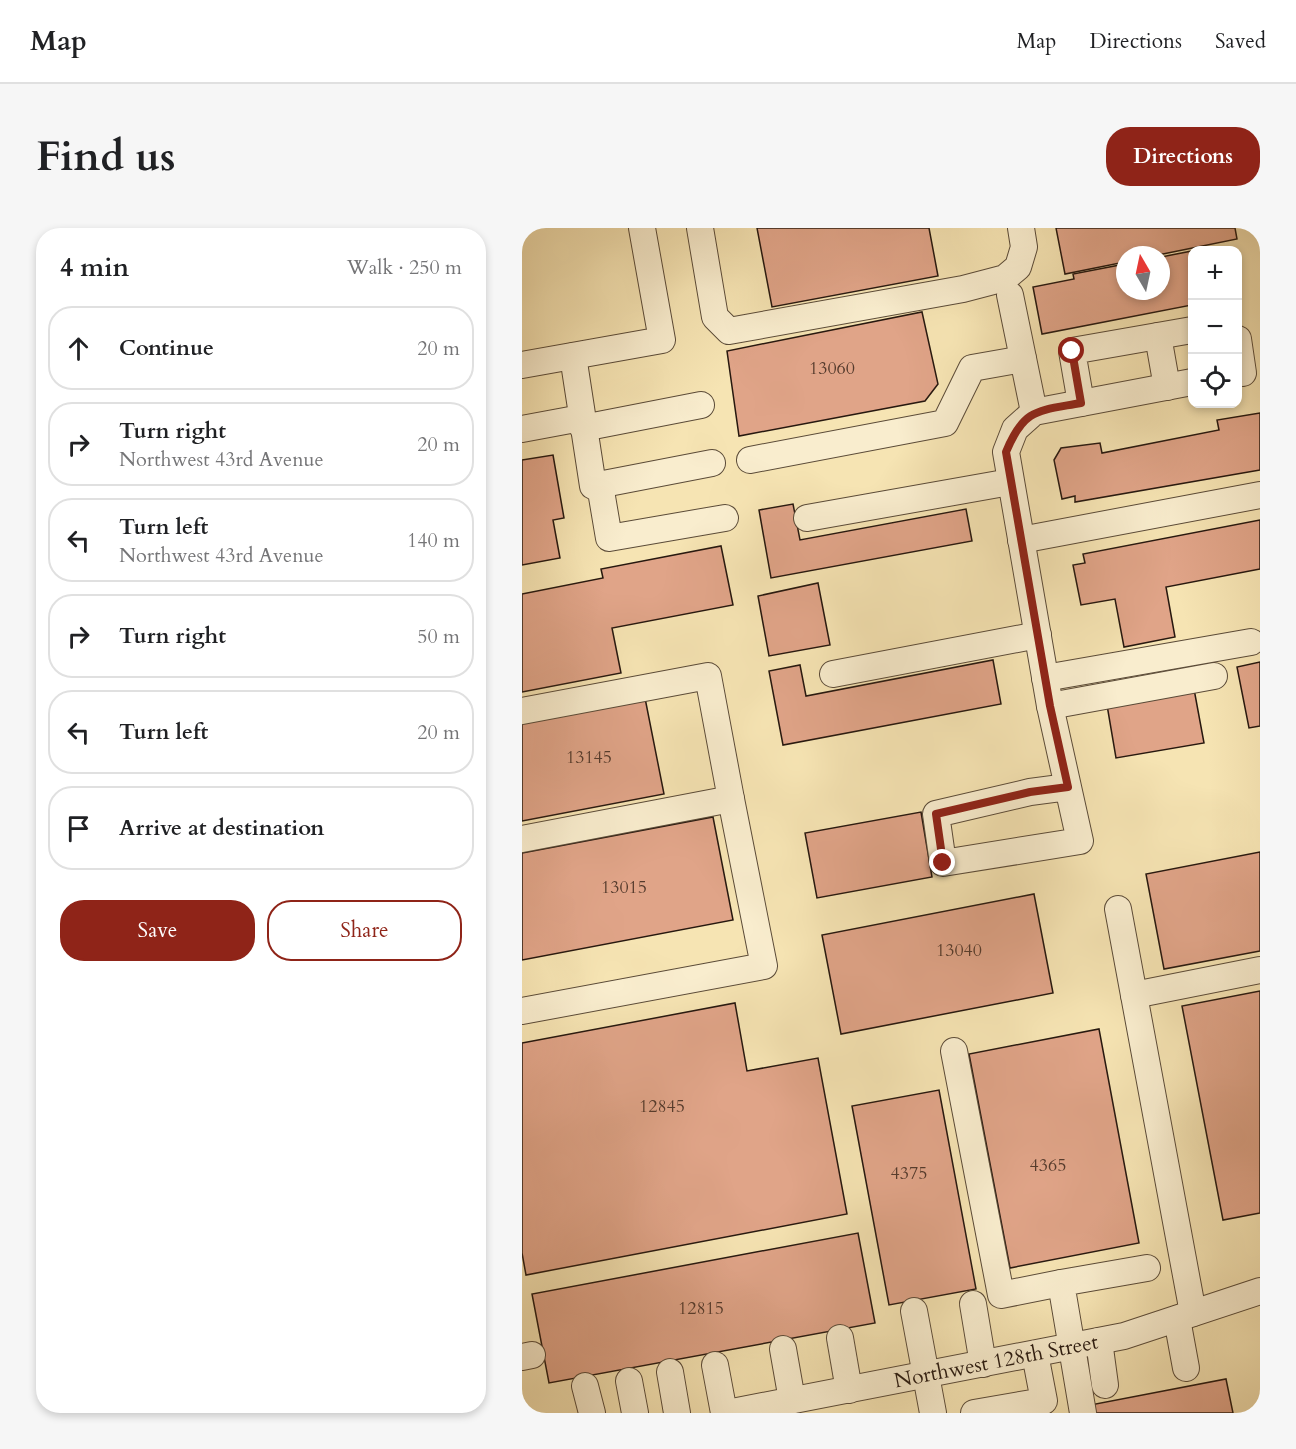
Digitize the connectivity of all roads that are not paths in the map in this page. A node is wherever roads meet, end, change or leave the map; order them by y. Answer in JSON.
{"nodes":[{"id":1,"x":642,"y":228,"type":"edge"},
{"id":2,"x":700,"y":228,"type":"edge"},
{"id":3,"x":1021,"y":228,"type":"edge"},
{"id":4,"x":1010,"y":295,"type":"dead end"},
{"id":5,"x":1188,"y":331,"type":"edge"},
{"id":6,"x":1158,"y":336,"type":"junction"},
{"id":7,"x":1242,"y":354,"type":"edge"},
{"id":8,"x":573,"y":356,"type":"junction"},
{"id":9,"x":1023,"y":359,"type":"junction"},
{"id":10,"x":522,"y":365,"type":"edge"},
{"id":11,"x":1247,"y":372,"type":"edge"},
{"id":12,"x":1188,"y":383,"type":"edge"},
{"id":13,"x":1167,"y":387,"type":"junction"},
{"id":14,"x":1081,"y":403,"type":"junction"},
{"id":15,"x":701,"y":405,"type":"dead end"},
{"id":16,"x":1034,"y":412,"type":"junction"},
{"id":17,"x":583,"y":423,"type":"junction"},
{"id":18,"x":522,"y":429,"type":"edge"},
{"id":19,"x":750,"y":460,"type":"dead end"},
{"id":20,"x":712,"y":463,"type":"dead end"},
{"id":21,"x":1010,"y":482,"type":"junction"},
{"id":22,"x":600,"y":485,"type":"junction"},
{"id":23,"x":1260,"y":495,"type":"edge"},
{"id":24,"x":725,"y":518,"type":"dead end"},
{"id":25,"x":807,"y":518,"type":"dead end"},
{"id":26,"x":1022,"y":540,"type":"junction"},
{"id":27,"x":1038,"y":635,"type":"junction"},
{"id":28,"x":1251,"y":642,"type":"dead end"},
{"id":29,"x":833,"y":674,"type":"dead end"},
{"id":30,"x":1214,"y":676,"type":"dead end"},
{"id":31,"x":1045,"y":678,"type":"junction"},
{"id":32,"x":1050,"y":706,"type":"junction"},
{"id":33,"x":522,"y":711,"type":"edge"},
{"id":34,"x":1068,"y":787,"type":"junction"},
{"id":35,"x":731,"y":799,"type":"junction"},
{"id":36,"x":522,"y":838,"type":"edge"},
{"id":37,"x":1118,"y":909,"type":"dead end"},
{"id":38,"x":1260,"y":970,"type":"edge"},
{"id":39,"x":1134,"y":995,"type":"junction"},
{"id":40,"x":522,"y":1011,"type":"edge"},
{"id":41,"x":954,"y":1051,"type":"dead end"},
{"id":42,"x":1147,"y":1268,"type":"dead end"},
{"id":43,"x":1061,"y":1283,"type":"junction"},
{"id":44,"x":1260,"y":1291,"type":"edge"},
{"id":45,"x":972,"y":1304,"type":"dead end"},
{"id":46,"x":914,"y":1311,"type":"dead end"},
{"id":47,"x":1185,"y":1316,"type":"junction"},
{"id":48,"x":840,"y":1338,"type":"dead end"},
{"id":49,"x":1099,"y":1341,"type":"junction"},
{"id":50,"x":1072,"y":1347,"type":"junction"},
{"id":51,"x":783,"y":1349,"type":"dead end"},
{"id":52,"x":1035,"y":1354,"type":"junction"},
{"id":53,"x":982,"y":1364,"type":"junction"},
{"id":54,"x":714,"y":1365,"type":"dead end"},
{"id":55,"x":1186,"y":1368,"type":"dead end"},
{"id":56,"x":670,"y":1372,"type":"dead end"},
{"id":57,"x":926,"y":1375,"type":"junction"},
{"id":58,"x":629,"y":1381,"type":"dead end"},
{"id":59,"x":1105,"y":1385,"type":"dead end"},
{"id":60,"x":585,"y":1386,"type":"dead end"},
{"id":61,"x":849,"y":1390,"type":"junction"},
{"id":62,"x":792,"y":1400,"type":"junction"},
{"id":63,"x":592,"y":1413,"type":"edge"},
{"id":64,"x":635,"y":1413,"type":"edge"},
{"id":65,"x":677,"y":1413,"type":"edge"},
{"id":66,"x":725,"y":1413,"type":"edge"},
{"id":67,"x":933,"y":1413,"type":"edge"},
{"id":68,"x":974,"y":1413,"type":"edge"},
{"id":69,"x":1083,"y":1413,"type":"edge"}],
"edges":[{"from":1,"to":8,"type":"street"},
{"from":2,"to":3,"type":"street"},
{"from":4,"to":9,"type":"street"},
{"from":5,"to":6,"type":"street"},
{"from":6,"to":13,"type":"street"},
{"from":6,"to":14,"type":"street"},
{"from":7,"to":11,"type":"street"},
{"from":8,"to":10,"type":"street"},
{"from":8,"to":17,"type":"street"},
{"from":9,"to":16,"type":"street"},
{"from":9,"to":19,"type":"street"},
{"from":12,"to":13,"type":"street"},
{"from":13,"to":14,"type":"street"},
{"from":14,"to":16,"type":"street"},
{"from":15,"to":17,"type":"street"},
{"from":16,"to":21,"type":"street"},
{"from":17,"to":18,"type":"street"},
{"from":17,"to":22,"type":"street"},
{"from":20,"to":22,"type":"street"},
{"from":21,"to":25,"type":"street"},
{"from":21,"to":26,"type":"street"},
{"from":22,"to":24,"type":"street"},
{"from":23,"to":26,"type":"street"},
{"from":26,"to":27,"type":"street"},
{"from":27,"to":29,"type":"street"},
{"from":27,"to":31,"type":"street"},
{"from":28,"to":31,"type":"street"},
{"from":30,"to":32,"type":"street"},
{"from":31,"to":32,"type":"street"},
{"from":32,"to":34,"type":"street"},
{"from":33,"to":35,"type":"street"},
{"from":34,"to":34,"type":"street"},
{"from":35,"to":36,"type":"street"},
{"from":35,"to":40,"type":"street"},
{"from":37,"to":39,"type":"street"},
{"from":38,"to":39,"type":"street"},
{"from":39,"to":47,"type":"street"},
{"from":41,"to":43,"type":"street"},
{"from":42,"to":43,"type":"street"},
{"from":43,"to":50,"type":"street"},
{"from":44,"to":47,"type":"street","name":"Northwest 128th Street"},
{"from":45,"to":53,"type":"street"},
{"from":46,"to":57,"type":"street"},
{"from":47,"to":49,"type":"street","name":"Northwest 128th Street"},
{"from":47,"to":55,"type":"street"},
{"from":48,"to":61,"type":"street"},
{"from":49,"to":50,"type":"street","name":"Northwest 128th Street"},
{"from":49,"to":59,"type":"street"},
{"from":50,"to":52,"type":"street","name":"Northwest 128th Street"},
{"from":50,"to":69,"type":"street"},
{"from":51,"to":62,"type":"street"},
{"from":52,"to":53,"type":"street","name":"Northwest 128th Street"},
{"from":52,"to":68,"type":"street"},
{"from":53,"to":57,"type":"street","name":"Northwest 128th Street"},
{"from":54,"to":66,"type":"street"},
{"from":56,"to":65,"type":"street"},
{"from":57,"to":61,"type":"street","name":"Northwest 128th Street"},
{"from":57,"to":67,"type":"street"},
{"from":58,"to":64,"type":"street"},
{"from":60,"to":63,"type":"street"},
{"from":61,"to":62,"type":"street","name":"Northwest 128th Street"},
{"from":62,"to":66,"type":"street","name":"Northwest 128th Street"}]}
